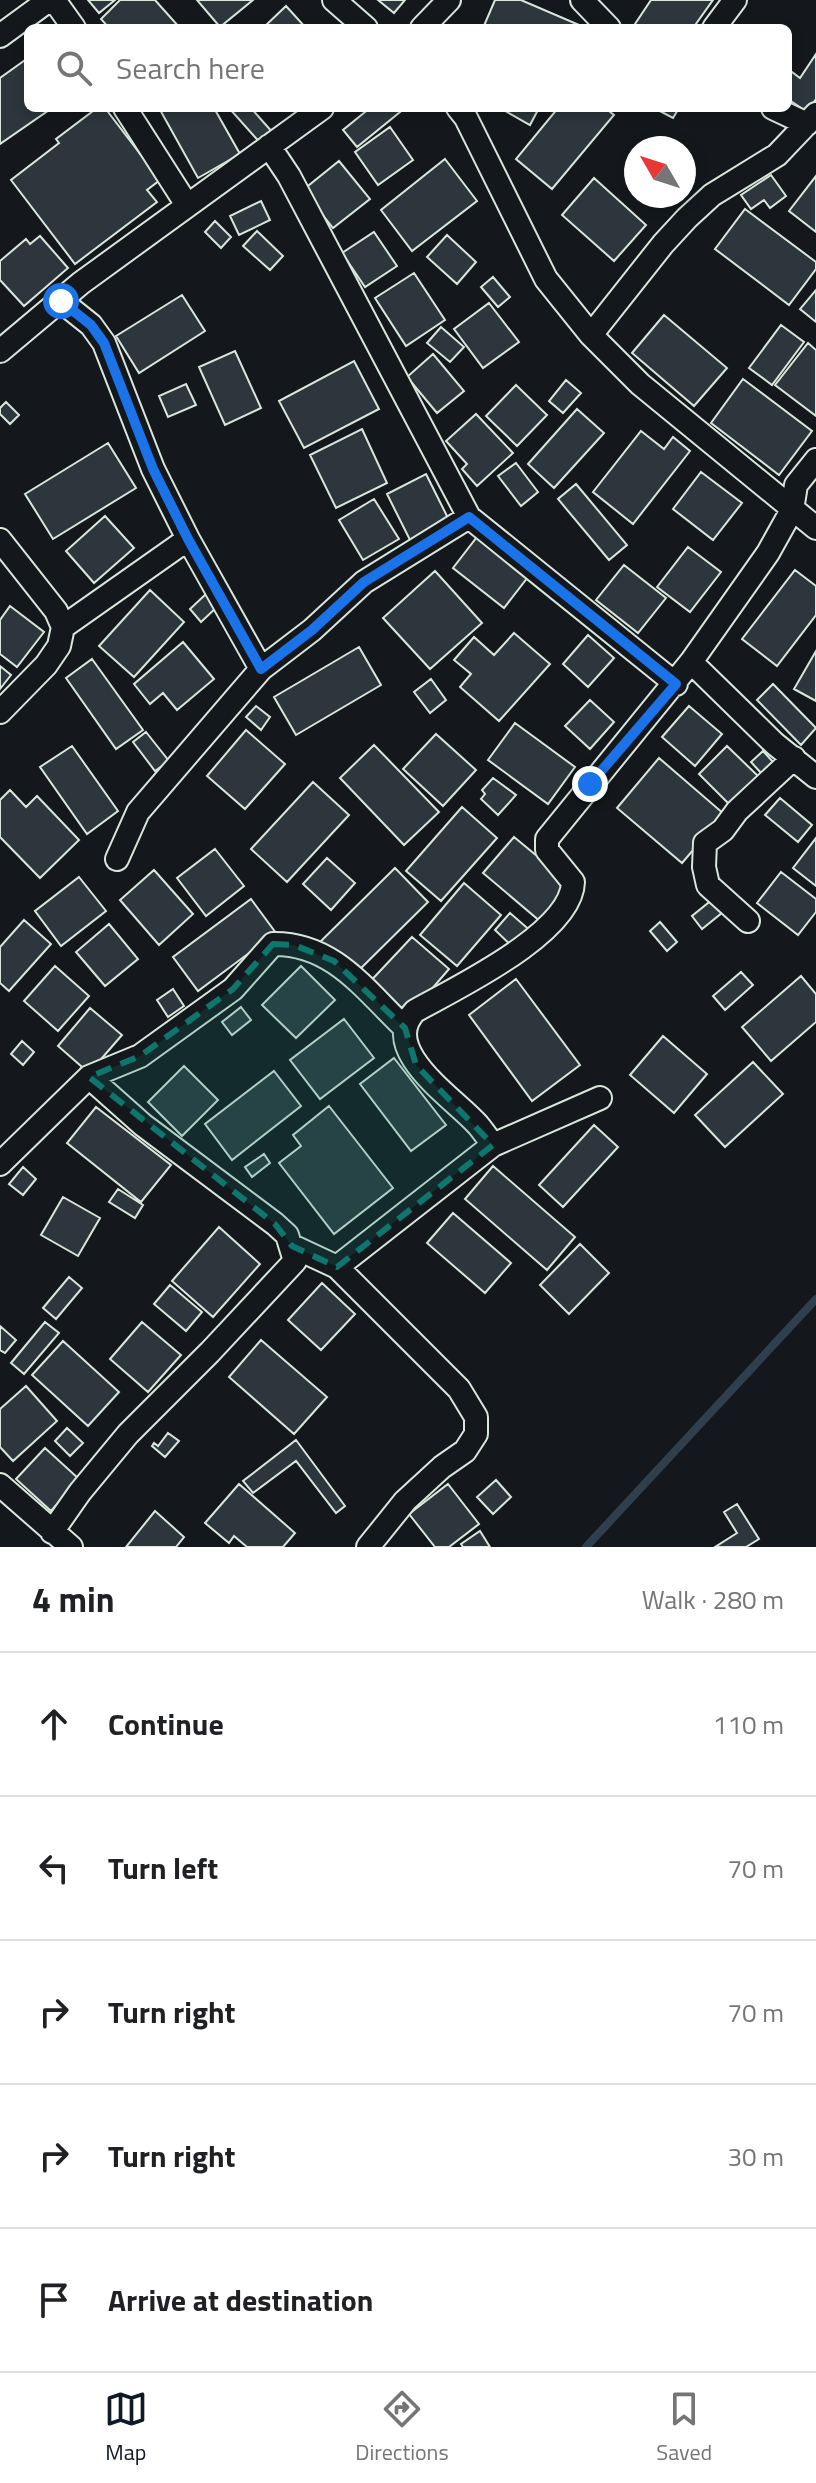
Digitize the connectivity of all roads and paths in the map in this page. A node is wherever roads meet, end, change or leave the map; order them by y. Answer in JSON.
{"nodes":[{"id":1,"x":52,"y":0,"type":"edge"},
{"id":2,"x":334,"y":0,"type":"edge"},
{"id":3,"x":449,"y":0,"type":"edge"},
{"id":4,"x":582,"y":0,"type":"edge"},
{"id":5,"x":735,"y":0,"type":"edge"},
{"id":6,"x":71,"y":24,"type":"edge"},
{"id":7,"x":361,"y":24,"type":"edge"},
{"id":8,"x":426,"y":24,"type":"edge"},
{"id":9,"x":605,"y":24,"type":"edge"},
{"id":10,"x":717,"y":24,"type":"edge"},
{"id":11,"x":0,"y":36,"type":"edge"},
{"id":12,"x":128,"y":112,"type":"edge"},
{"id":13,"x":316,"y":112,"type":"edge"},
{"id":14,"x":461,"y":112,"type":"edge"},
{"id":15,"x":787,"y":112,"type":"edge"},
{"id":16,"x":812,"y":119,"type":"edge"},
{"id":17,"x":269,"y":146,"type":"junction"},
{"id":18,"x":187,"y":205,"type":"junction"},
{"id":19,"x":61,"y":301,"type":"junction"},
{"id":20,"x":591,"y":335,"type":"junction"},
{"id":21,"x":0,"y":351,"type":"edge"},
{"id":22,"x":816,"y":460,"type":"edge"},
{"id":23,"x":792,"y":510,"type":"junction"},
{"id":24,"x":469,"y":517,"type":"junction"},
{"id":25,"x":816,"y":528,"type":"edge"},
{"id":26,"x":188,"y":539,"type":"junction"},
{"id":27,"x":0,"y":540,"type":"edge"},
{"id":28,"x":63,"y":627,"type":"junction"},
{"id":29,"x":691,"y":662,"type":"junction"},
{"id":30,"x":261,"y":669,"type":"junction"},
{"id":31,"x":676,"y":684,"type":"junction"},
{"id":32,"x":0,"y":712,"type":"edge"},
{"id":33,"x":794,"y":758,"type":"junction"},
{"id":34,"x":816,"y":777,"type":"edge"},
{"id":35,"x":117,"y":859,"type":"dead end"},
{"id":36,"x":748,"y":921,"type":"dead end"},
{"id":37,"x":405,"y":1028,"type":"junction"},
{"id":38,"x":89,"y":1077,"type":"junction"},
{"id":39,"x":600,"y":1098,"type":"dead end"},
{"id":40,"x":493,"y":1145,"type":"junction"},
{"id":41,"x":0,"y":1164,"type":"edge"},
{"id":42,"x":292,"y":1246,"type":"junction"},
{"id":43,"x":337,"y":1267,"type":"junction"},
{"id":44,"x":0,"y":1485,"type":"edge"},
{"id":45,"x":52,"y":1532,"type":"junction"},
{"id":46,"x":71,"y":1547,"type":"edge"},
{"id":47,"x":368,"y":1547,"type":"edge"}],
"edges":[{"from":1,"to":6,"type":"street"},
{"from":1,"to":11,"type":"street"},
{"from":2,"to":7,"type":"street"},
{"from":3,"to":8,"type":"street"},
{"from":4,"to":9,"type":"street"},
{"from":5,"to":10,"type":"street"},
{"from":12,"to":18,"type":"street"},
{"from":13,"to":17,"type":"street"},
{"from":14,"to":20,"type":"street"},
{"from":15,"to":16,"type":"street"},
{"from":16,"to":20,"type":"street"},
{"from":17,"to":18,"type":"street"},
{"from":17,"to":24,"type":"street"},
{"from":18,"to":19,"type":"street"},
{"from":19,"to":21,"type":"street"},
{"from":19,"to":26,"type":"street"},
{"from":20,"to":23,"type":"street"},
{"from":22,"to":23,"type":"street"},
{"from":23,"to":25,"type":"street"},
{"from":23,"to":29,"type":"street"},
{"from":24,"to":30,"type":"street"},
{"from":24,"to":31,"type":"street"},
{"from":26,"to":28,"type":"street"},
{"from":26,"to":30,"type":"street"},
{"from":27,"to":28,"type":"street"},
{"from":28,"to":32,"type":"street"},
{"from":29,"to":31,"type":"street"},
{"from":29,"to":33,"type":"street"},
{"from":30,"to":35,"type":"street"},
{"from":31,"to":37,"type":"street"},
{"from":33,"to":34,"type":"street"},
{"from":33,"to":36,"type":"street"},
{"from":37,"to":38,"type":"street"},
{"from":37,"to":40,"type":"street"},
{"from":38,"to":41,"type":"street"},
{"from":38,"to":42,"type":"street"},
{"from":39,"to":40,"type":"street"},
{"from":40,"to":43,"type":"street"},
{"from":42,"to":43,"type":"street"},
{"from":42,"to":45,"type":"street"},
{"from":43,"to":47,"type":"street"},
{"from":44,"to":45,"type":"street"},
{"from":45,"to":46,"type":"street"}]}
